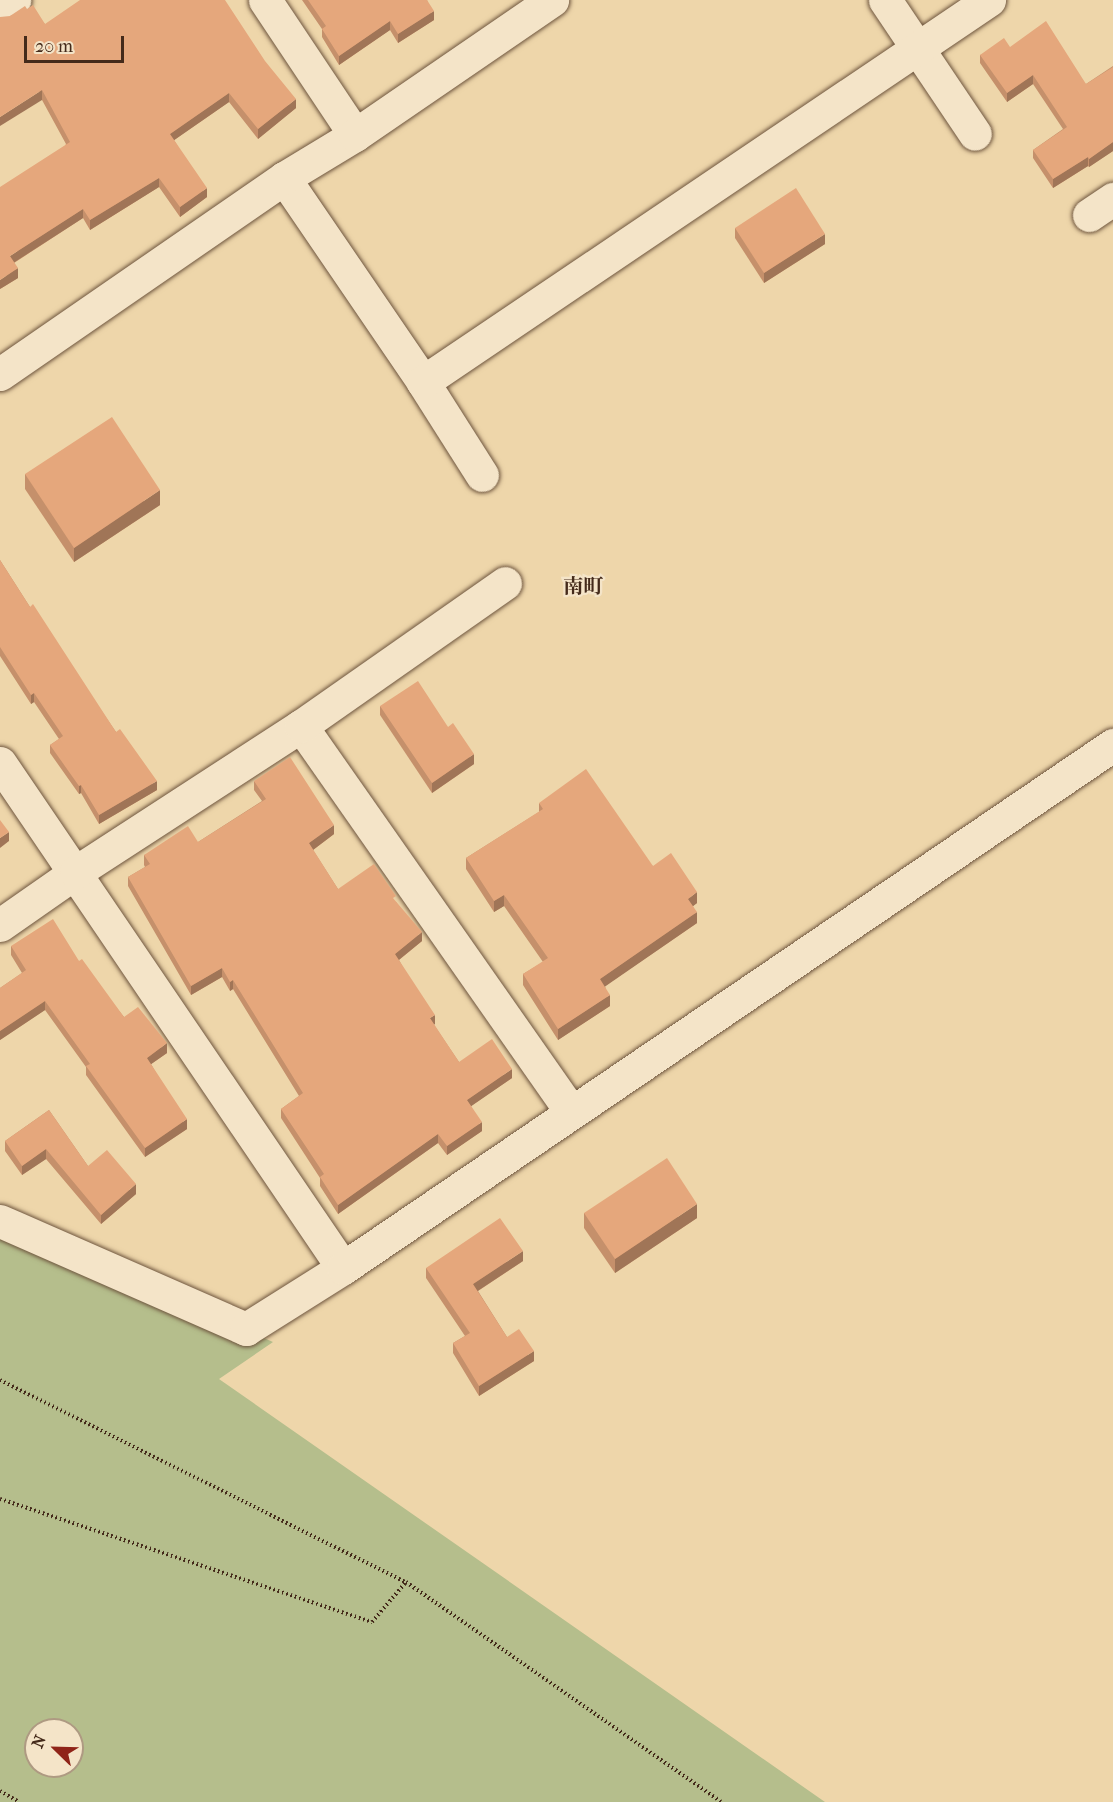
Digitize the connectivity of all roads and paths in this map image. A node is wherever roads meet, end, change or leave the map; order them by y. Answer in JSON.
{"nodes":[{"id":1,"x":14,"y":0,"type":"edge"},
{"id":2,"x":265,"y":0,"type":"edge"},
{"id":3,"x":552,"y":0,"type":"edge"},
{"id":4,"x":885,"y":0,"type":"edge"},
{"id":5,"x":989,"y":0,"type":"edge"},
{"id":6,"x":0,"y":9,"type":"edge"},
{"id":7,"x":918,"y":48,"type":"junction"},
{"id":8,"x":975,"y":134,"type":"dead end"},
{"id":9,"x":356,"y":135,"type":"junction"},
{"id":10,"x":284,"y":178,"type":"junction"},
{"id":11,"x":0,"y":374,"type":"edge"},
{"id":12,"x":423,"y":382,"type":"junction"},
{"id":13,"x":483,"y":475,"type":"dead end"},
{"id":14,"x":505,"y":583,"type":"dead end"},
{"id":15,"x":302,"y":726,"type":"junction"},
{"id":16,"x":1113,"y":746,"type":"edge"},
{"id":17,"x":0,"y":763,"type":"edge"},
{"id":18,"x":76,"y":872,"type":"junction"},
{"id":19,"x":0,"y":925,"type":"edge"},
{"id":20,"x":571,"y":1111,"type":"junction"},
{"id":21,"x":0,"y":1221,"type":"edge"},
{"id":22,"x":343,"y":1268,"type":"junction"},
{"id":23,"x":0,"y":1380,"type":"edge"},
{"id":24,"x":0,"y":1499,"type":"edge"},
{"id":25,"x":406,"y":1581,"type":"junction"},
{"id":26,"x":0,"y":1791,"type":"edge"},
{"id":27,"x":20,"y":1802,"type":"edge"},
{"id":28,"x":721,"y":1802,"type":"edge"}],
"edges":[{"from":1,"to":6,"type":"street"},
{"from":2,"to":9,"type":"street"},
{"from":3,"to":9,"type":"street"},
{"from":4,"to":7,"type":"street"},
{"from":5,"to":7,"type":"street"},
{"from":7,"to":8,"type":"street"},
{"from":7,"to":12,"type":"street"},
{"from":9,"to":10,"type":"street"},
{"from":10,"to":11,"type":"street"},
{"from":10,"to":12,"type":"street"},
{"from":12,"to":13,"type":"street"},
{"from":14,"to":15,"type":"street"},
{"from":15,"to":18,"type":"street"},
{"from":15,"to":20,"type":"street"},
{"from":16,"to":20,"type":"street"},
{"from":17,"to":18,"type":"street"},
{"from":18,"to":19,"type":"street"},
{"from":18,"to":22,"type":"street"},
{"from":20,"to":22,"type":"street"},
{"from":21,"to":22,"type":"street"},
{"from":23,"to":25,"type":"path"},
{"from":24,"to":25,"type":"path"},
{"from":25,"to":28,"type":"path"},
{"from":26,"to":27,"type":"path"}]}
